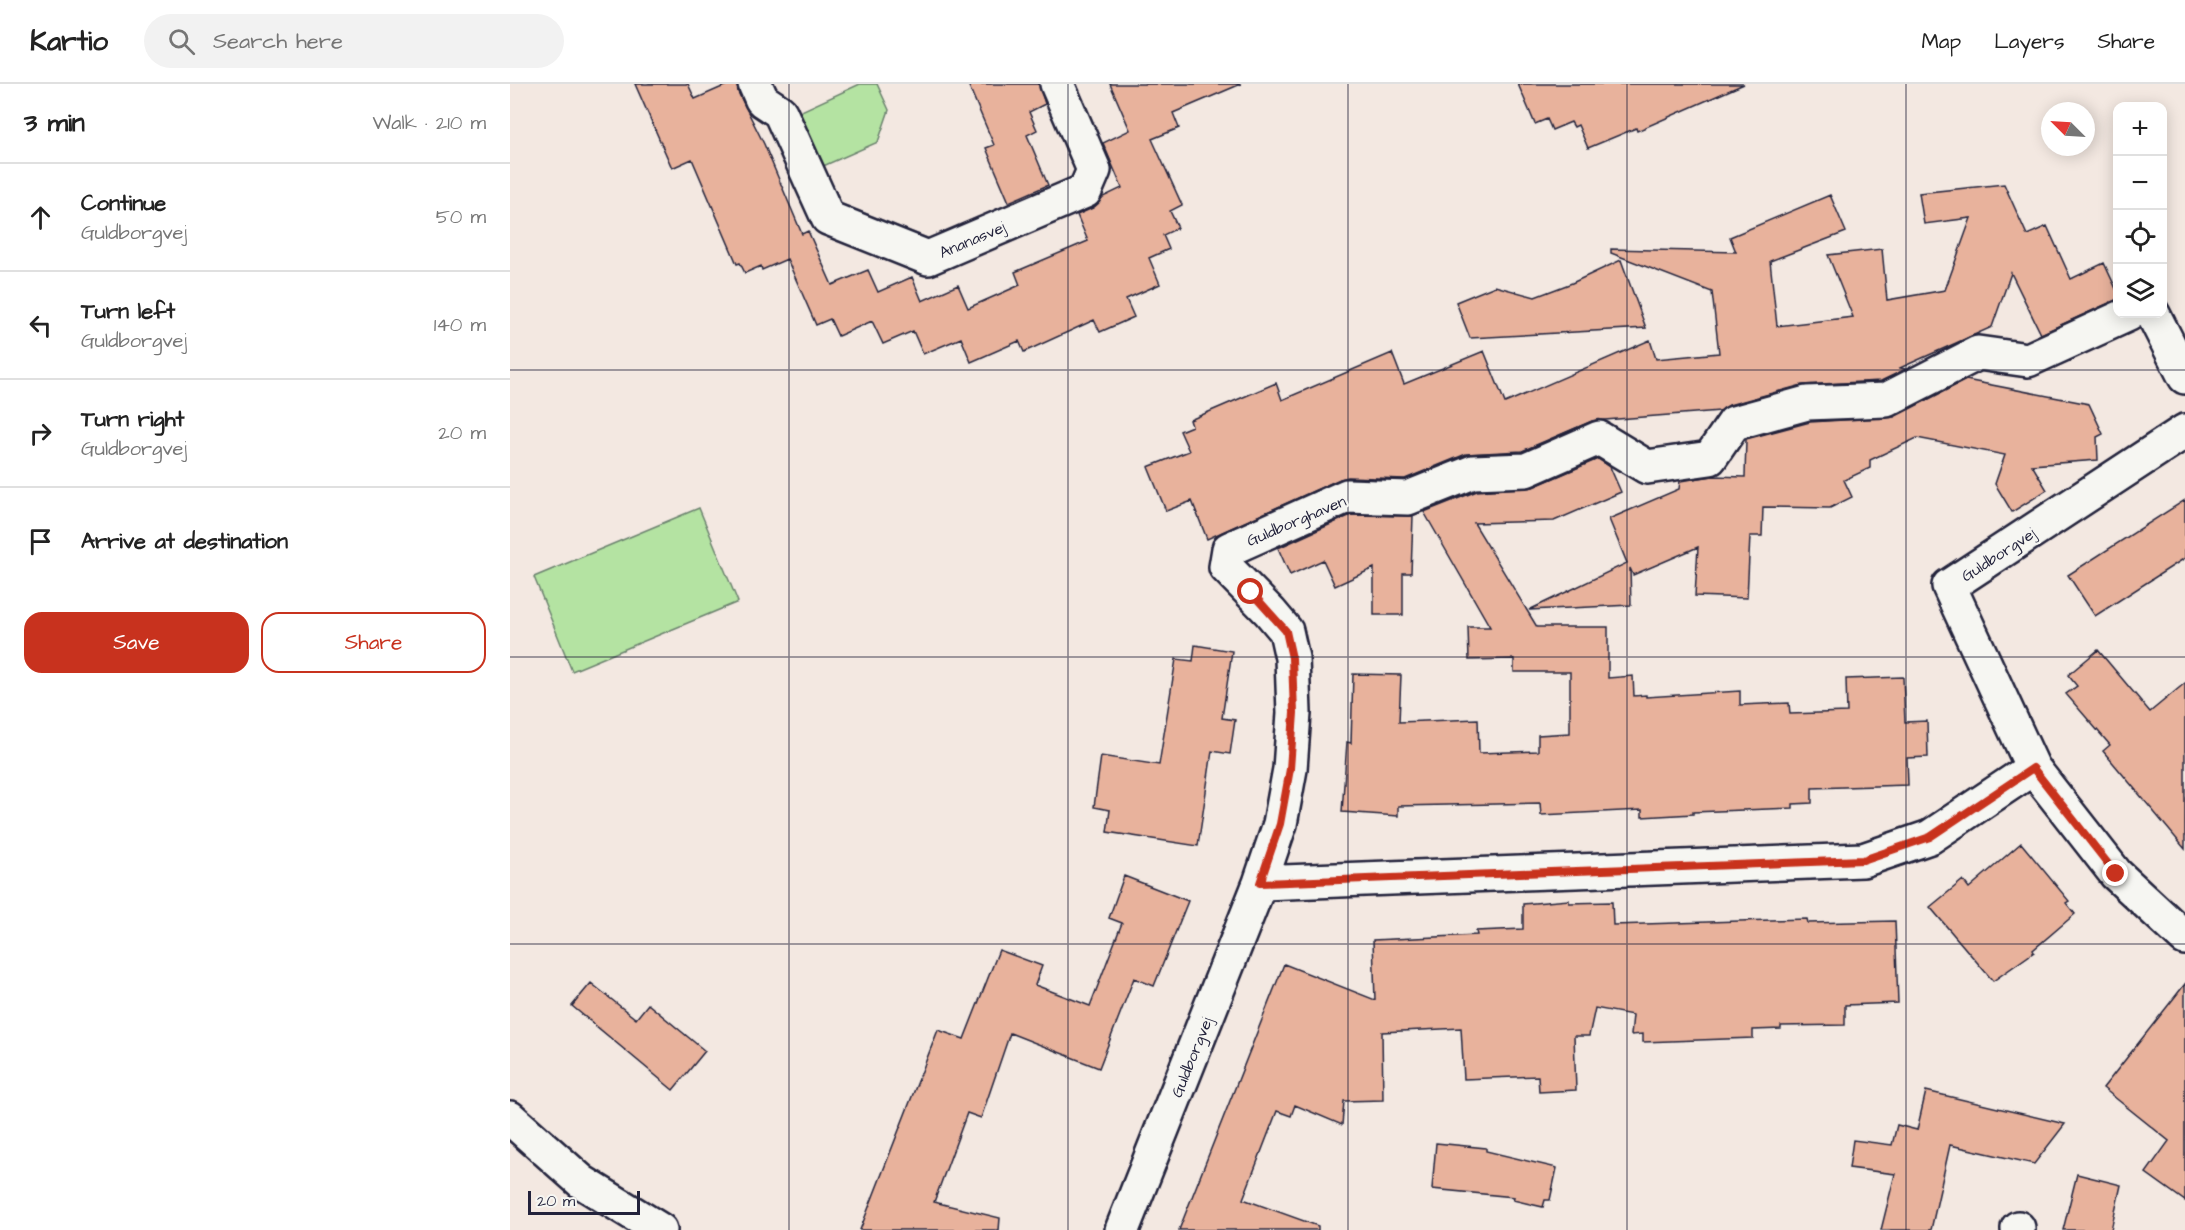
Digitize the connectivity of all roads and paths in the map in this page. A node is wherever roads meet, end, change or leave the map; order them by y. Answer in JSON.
{"nodes":[{"id":1,"x":755,"y":84,"type":"edge"},
{"id":2,"x":1056,"y":84,"type":"edge"},
{"id":3,"x":2120,"y":318,"type":"edge"},
{"id":4,"x":2155,"y":318,"type":"edge"},
{"id":5,"x":2185,"y":377,"type":"edge"},
{"id":6,"x":2185,"y":431,"type":"edge"},
{"id":7,"x":1229,"y":549,"type":"joint"},
{"id":8,"x":2033,"y":768,"type":"junction"},
{"id":9,"x":1260,"y":883,"type":"junction"},
{"id":10,"x":2185,"y":938,"type":"edge"},
{"id":11,"x":510,"y":1118,"type":"edge"},
{"id":12,"x":660,"y":1230,"type":"edge"},
{"id":13,"x":1122,"y":1230,"type":"edge"}],
"edges":[{"from":1,"to":2,"type":"street","name":"Ananasvej"},
{"from":3,"to":7,"type":"street","name":"Guldborghaven"},
{"from":4,"to":5,"type":"street"},
{"from":6,"to":8,"type":"street","name":"Guldborgvej"},
{"from":7,"to":9,"type":"street","name":"Guldborgvej"},
{"from":8,"to":9,"type":"street"},
{"from":8,"to":10,"type":"street","name":"Guldborgvej"},
{"from":9,"to":13,"type":"street","name":"Guldborgvej"},
{"from":11,"to":12,"type":"street"}]}
